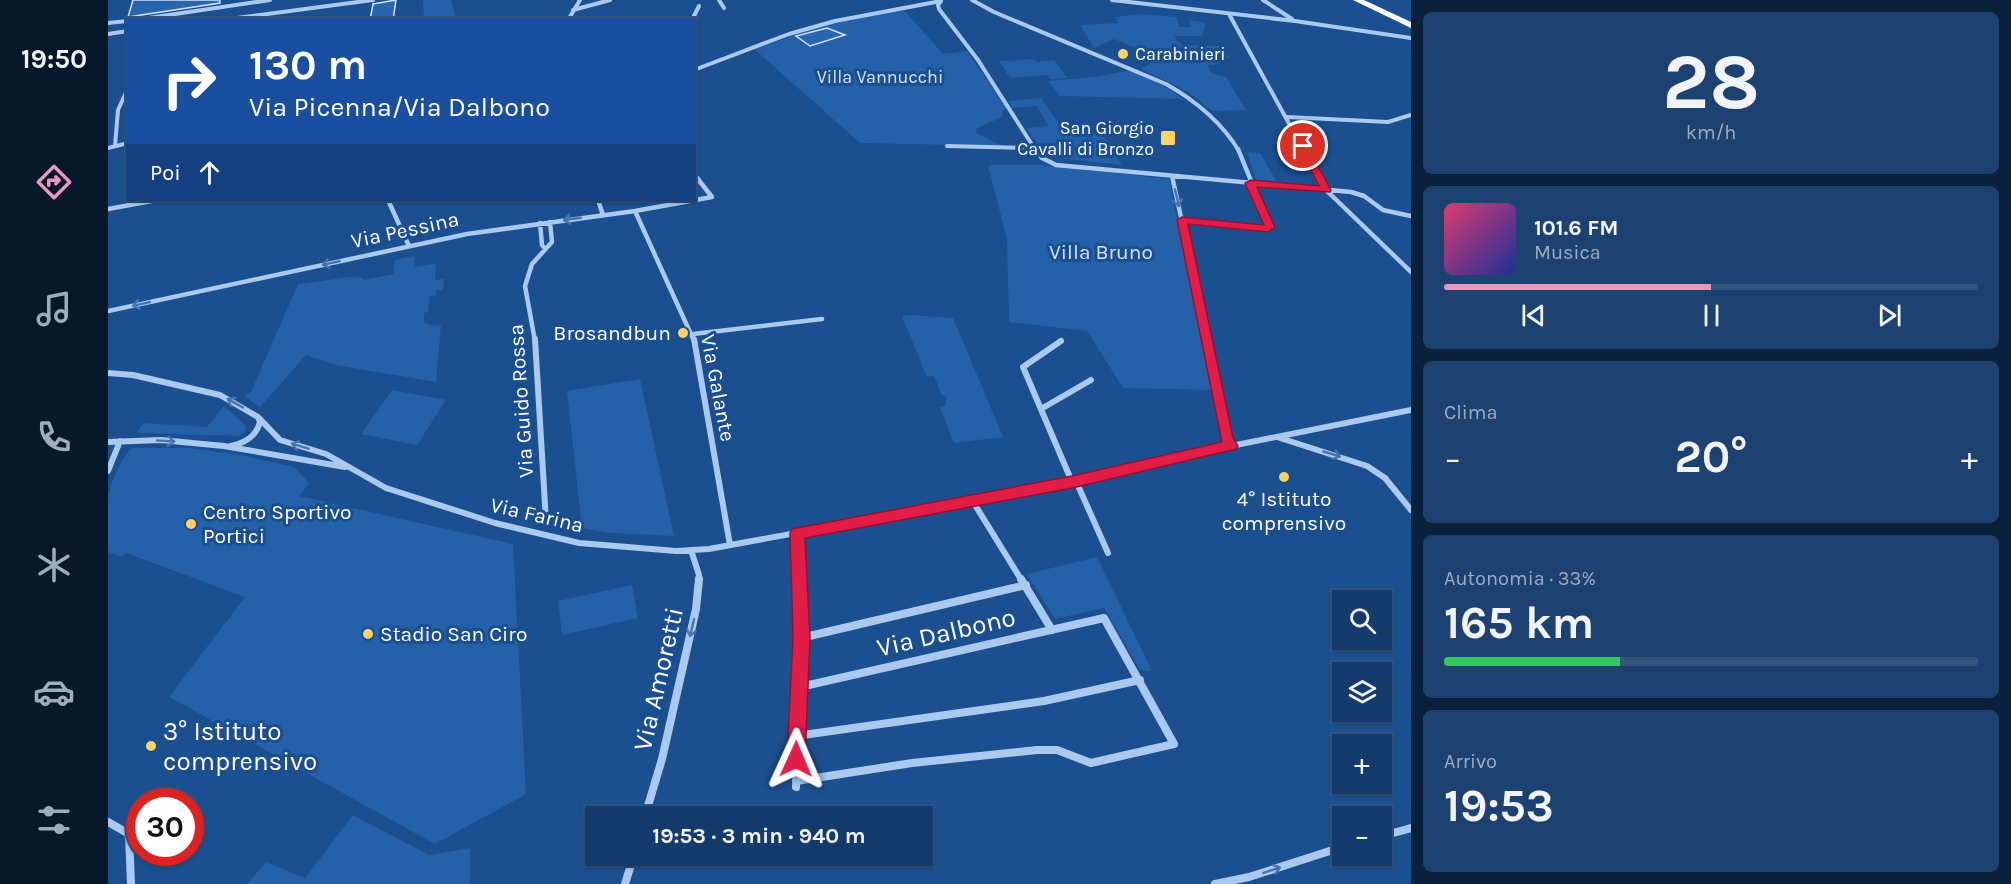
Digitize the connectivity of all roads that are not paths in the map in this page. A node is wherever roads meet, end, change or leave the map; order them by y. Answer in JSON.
{"nodes":[{"id":1,"x":270,"y":0,"type":"edge"},
{"id":2,"x":373,"y":0,"type":"edge"},
{"id":3,"x":580,"y":0,"type":"edge"},
{"id":4,"x":610,"y":0,"type":"edge"},
{"id":5,"x":719,"y":0,"type":"edge"},
{"id":6,"x":942,"y":0,"type":"edge"},
{"id":7,"x":972,"y":0,"type":"edge"},
{"id":8,"x":1112,"y":0,"type":"edge"},
{"id":9,"x":1263,"y":0,"type":"edge"},
{"id":10,"x":1357,"y":0,"type":"edge"},
{"id":11,"x":1370,"y":0,"type":"edge"},
{"id":12,"x":350,"y":1,"type":"edge"},
{"id":13,"x":362,"y":1,"type":"edge"},
{"id":14,"x":699,"y":6,"type":"dead end"},
{"id":15,"x":724,"y":8,"type":"dead end"},
{"id":16,"x":573,"y":10,"type":"junction"},
{"id":17,"x":1228,"y":14,"type":"junction"},
{"id":18,"x":150,"y":18,"type":"edge"},
{"id":19,"x":235,"y":18,"type":"edge"},
{"id":20,"x":569,"y":18,"type":"edge"},
{"id":21,"x":693,"y":18,"type":"edge"},
{"id":22,"x":1411,"y":19,"type":"edge"},
{"id":23,"x":126,"y":21,"type":"edge"},
{"id":24,"x":1295,"y":21,"type":"junction"},
{"id":25,"x":108,"y":23,"type":"edge"},
{"id":26,"x":1411,"y":25,"type":"edge"},
{"id":27,"x":126,"y":31,"type":"edge"},
{"id":28,"x":108,"y":34,"type":"edge"},
{"id":29,"x":1411,"y":38,"type":"edge"},
{"id":30,"x":696,"y":69,"type":"edge"},
{"id":31,"x":126,"y":92,"type":"edge"},
{"id":32,"x":1411,"y":114,"type":"edge"},
{"id":33,"x":1287,"y":117,"type":"junction"},
{"id":34,"x":126,"y":143,"type":"edge"},
{"id":35,"x":115,"y":146,"type":"junction"},
{"id":36,"x":947,"y":146,"type":"dead end"},
{"id":37,"x":108,"y":148,"type":"edge"},
{"id":38,"x":1034,"y":148,"type":"junction"},
{"id":39,"x":1172,"y":176,"type":"junction"},
{"id":40,"x":696,"y":177,"type":"edge"},
{"id":41,"x":1251,"y":183,"type":"junction"},
{"id":42,"x":1326,"y":190,"type":"junction"},
{"id":43,"x":696,"y":200,"type":"edge"},
{"id":44,"x":152,"y":201,"type":"edge"},
{"id":45,"x":388,"y":201,"type":"edge"},
{"id":46,"x":598,"y":201,"type":"edge"},
{"id":47,"x":690,"y":201,"type":"edge"},
{"id":48,"x":108,"y":209,"type":"edge"},
{"id":49,"x":635,"y":211,"type":"junction"},
{"id":50,"x":603,"y":215,"type":"junction"},
{"id":51,"x":1411,"y":216,"type":"edge"},
{"id":52,"x":1182,"y":220,"type":"junction"},
{"id":53,"x":550,"y":222,"type":"junction"},
{"id":54,"x":540,"y":223,"type":"junction"},
{"id":55,"x":409,"y":246,"type":"junction"},
{"id":56,"x":545,"y":249,"type":"junction"},
{"id":57,"x":1411,"y":272,"type":"edge"},
{"id":58,"x":108,"y":311,"type":"edge"},
{"id":59,"x":822,"y":319,"type":"dead end"},
{"id":60,"x":693,"y":334,"type":"junction"},
{"id":61,"x":1061,"y":342,"type":"dead end"},
{"id":62,"x":108,"y":373,"type":"edge"},
{"id":63,"x":1091,"y":380,"type":"dead end"},
{"id":64,"x":1041,"y":409,"type":"junction"},
{"id":65,"x":1411,"y":410,"type":"edge"},
{"id":66,"x":258,"y":417,"type":"junction"},
{"id":67,"x":1276,"y":437,"type":"junction"},
{"id":68,"x":120,"y":441,"type":"junction"},
{"id":69,"x":108,"y":442,"type":"edge"},
{"id":70,"x":224,"y":446,"type":"junction"},
{"id":71,"x":1231,"y":446,"type":"junction"},
{"id":72,"x":347,"y":467,"type":"junction"},
{"id":73,"x":108,"y":471,"type":"edge"},
{"id":74,"x":1074,"y":481,"type":"junction"},
{"id":75,"x":972,"y":500,"type":"junction"},
{"id":76,"x":1411,"y":510,"type":"edge"},
{"id":77,"x":546,"y":521,"type":"dead end"},
{"id":78,"x":797,"y":533,"type":"junction"},
{"id":79,"x":730,"y":545,"type":"junction"},
{"id":80,"x":691,"y":550,"type":"junction"},
{"id":81,"x":1108,"y":553,"type":"dead end"},
{"id":82,"x":1026,"y":585,"type":"junction"},
{"id":83,"x":1052,"y":630,"type":"junction"},
{"id":84,"x":801,"y":638,"type":"junction"},
{"id":85,"x":1140,"y":680,"type":"junction"},
{"id":86,"x":800,"y":687,"type":"junction"},
{"id":87,"x":796,"y":736,"type":"junction"},
{"id":88,"x":648,"y":806,"type":"edge"},
{"id":89,"x":108,"y":822,"type":"edge"},
{"id":90,"x":1411,"y":828,"type":"edge"},
{"id":91,"x":1392,"y":833,"type":"edge"},
{"id":92,"x":1332,"y":850,"type":"edge"},
{"id":93,"x":631,"y":866,"type":"edge"},
{"id":94,"x":131,"y":884,"type":"edge"},
{"id":95,"x":625,"y":884,"type":"edge"},
{"id":96,"x":1215,"y":884,"type":"edge"}],
"edges":[{"from":1,"to":18,"type":"street"},
{"from":2,"to":13,"type":"street"},
{"from":3,"to":16,"type":"street"},
{"from":4,"to":16,"type":"street"},
{"from":5,"to":15,"type":"street"},
{"from":6,"to":30,"type":"street"},
{"from":6,"to":38,"type":"street"},
{"from":7,"to":41,"type":"street"},
{"from":8,"to":17,"type":"street"},
{"from":9,"to":24,"type":"street"},
{"from":10,"to":26,"type":"highway"},
{"from":11,"to":22,"type":"highway"},
{"from":12,"to":13,"type":"street"},
{"from":12,"to":19,"type":"street"},
{"from":14,"to":21,"type":"street"},
{"from":16,"to":20,"type":"street"},
{"from":17,"to":24,"type":"street"},
{"from":17,"to":33,"type":"street"},
{"from":23,"to":25,"type":"street"},
{"from":24,"to":29,"type":"street"},
{"from":27,"to":28,"type":"street"},
{"from":31,"to":35,"type":"street"},
{"from":32,"to":33,"type":"street"},
{"from":33,"to":42,"type":"street"},
{"from":34,"to":35,"type":"street"},
{"from":35,"to":37,"type":"street"},
{"from":36,"to":38,"type":"street"},
{"from":38,"to":39,"type":"street"},
{"from":39,"to":41,"type":"street"},
{"from":39,"to":52,"type":"street","one_way":true},
{"from":40,"to":43,"type":"street","name":"Via Pessina"},
{"from":41,"to":42,"type":"street"},
{"from":41,"to":52,"type":"street"},
{"from":42,"to":51,"type":"street"},
{"from":42,"to":57,"type":"street"},
{"from":44,"to":48,"type":"street"},
{"from":45,"to":55,"type":"street"},
{"from":46,"to":50,"type":"street"},
{"from":47,"to":49,"type":"street","name":"Via Pessina"},
{"from":49,"to":50,"type":"street","name":"Via Pessina"},
{"from":49,"to":60,"type":"street","name":"Via Galante"},
{"from":50,"to":53,"type":"street","name":"Via Pessina","one_way":true},
{"from":52,"to":71,"type":"street"},
{"from":53,"to":54,"type":"street","name":"Via Pessina"},
{"from":53,"to":56,"type":"street"},
{"from":54,"to":55,"type":"street","name":"Via Pessina"},
{"from":54,"to":56,"type":"street"},
{"from":55,"to":58,"type":"street","name":"Via Pessina","one_way":true},
{"from":56,"to":77,"type":"street","name":"Via Guido Rossa"},
{"from":59,"to":60,"type":"street"},
{"from":60,"to":79,"type":"street","name":"Via Galante"},
{"from":61,"to":64,"type":"street"},
{"from":66,"to":62,"type":"street","name":"Via Farina","one_way":true},
{"from":63,"to":64,"type":"street"},
{"from":64,"to":74,"type":"street"},
{"from":65,"to":67,"type":"street","name":"Via Farina"},
{"from":66,"to":70,"type":"street","name":"Via Farina"},
{"from":72,"to":66,"type":"street","name":"Via Farina","one_way":true},
{"from":67,"to":71,"type":"street","name":"Via Farina"},
{"from":67,"to":76,"type":"street","one_way":true},
{"from":68,"to":69,"type":"street","name":"Via Farina"},
{"from":68,"to":70,"type":"street","name":"Via Farina","one_way":true},
{"from":68,"to":73,"type":"street"},
{"from":70,"to":72,"type":"street","name":"Via Farina"},
{"from":71,"to":74,"type":"street","name":"Via Farina"},
{"from":72,"to":80,"type":"street","name":"Via Farina"},
{"from":74,"to":75,"type":"street","name":"Via Farina"},
{"from":74,"to":81,"type":"street"},
{"from":75,"to":78,"type":"street","name":"Via Farina"},
{"from":75,"to":82,"type":"street","name":"Via Dalbono"},
{"from":78,"to":79,"type":"street","name":"Via Farina"},
{"from":78,"to":84,"type":"street"},
{"from":79,"to":80,"type":"street","name":"Via Farina"},
{"from":80,"to":88,"type":"street","name":"Via Amoretti","one_way":true},
{"from":82,"to":83,"type":"street","name":"Via Dalbono"},
{"from":82,"to":84,"type":"street","name":"Via Dalbono"},
{"from":83,"to":85,"type":"street"},
{"from":83,"to":86,"type":"street","name":"Via Dalbono"},
{"from":84,"to":86,"type":"street"},
{"from":85,"to":87,"type":"street"},
{"from":85,"to":87,"type":"street"},
{"from":86,"to":87,"type":"street"},
{"from":89,"to":94,"type":"street"},
{"from":90,"to":91,"type":"street"},
{"from":96,"to":92,"type":"street","one_way":true},
{"from":93,"to":95,"type":"street"}]}
